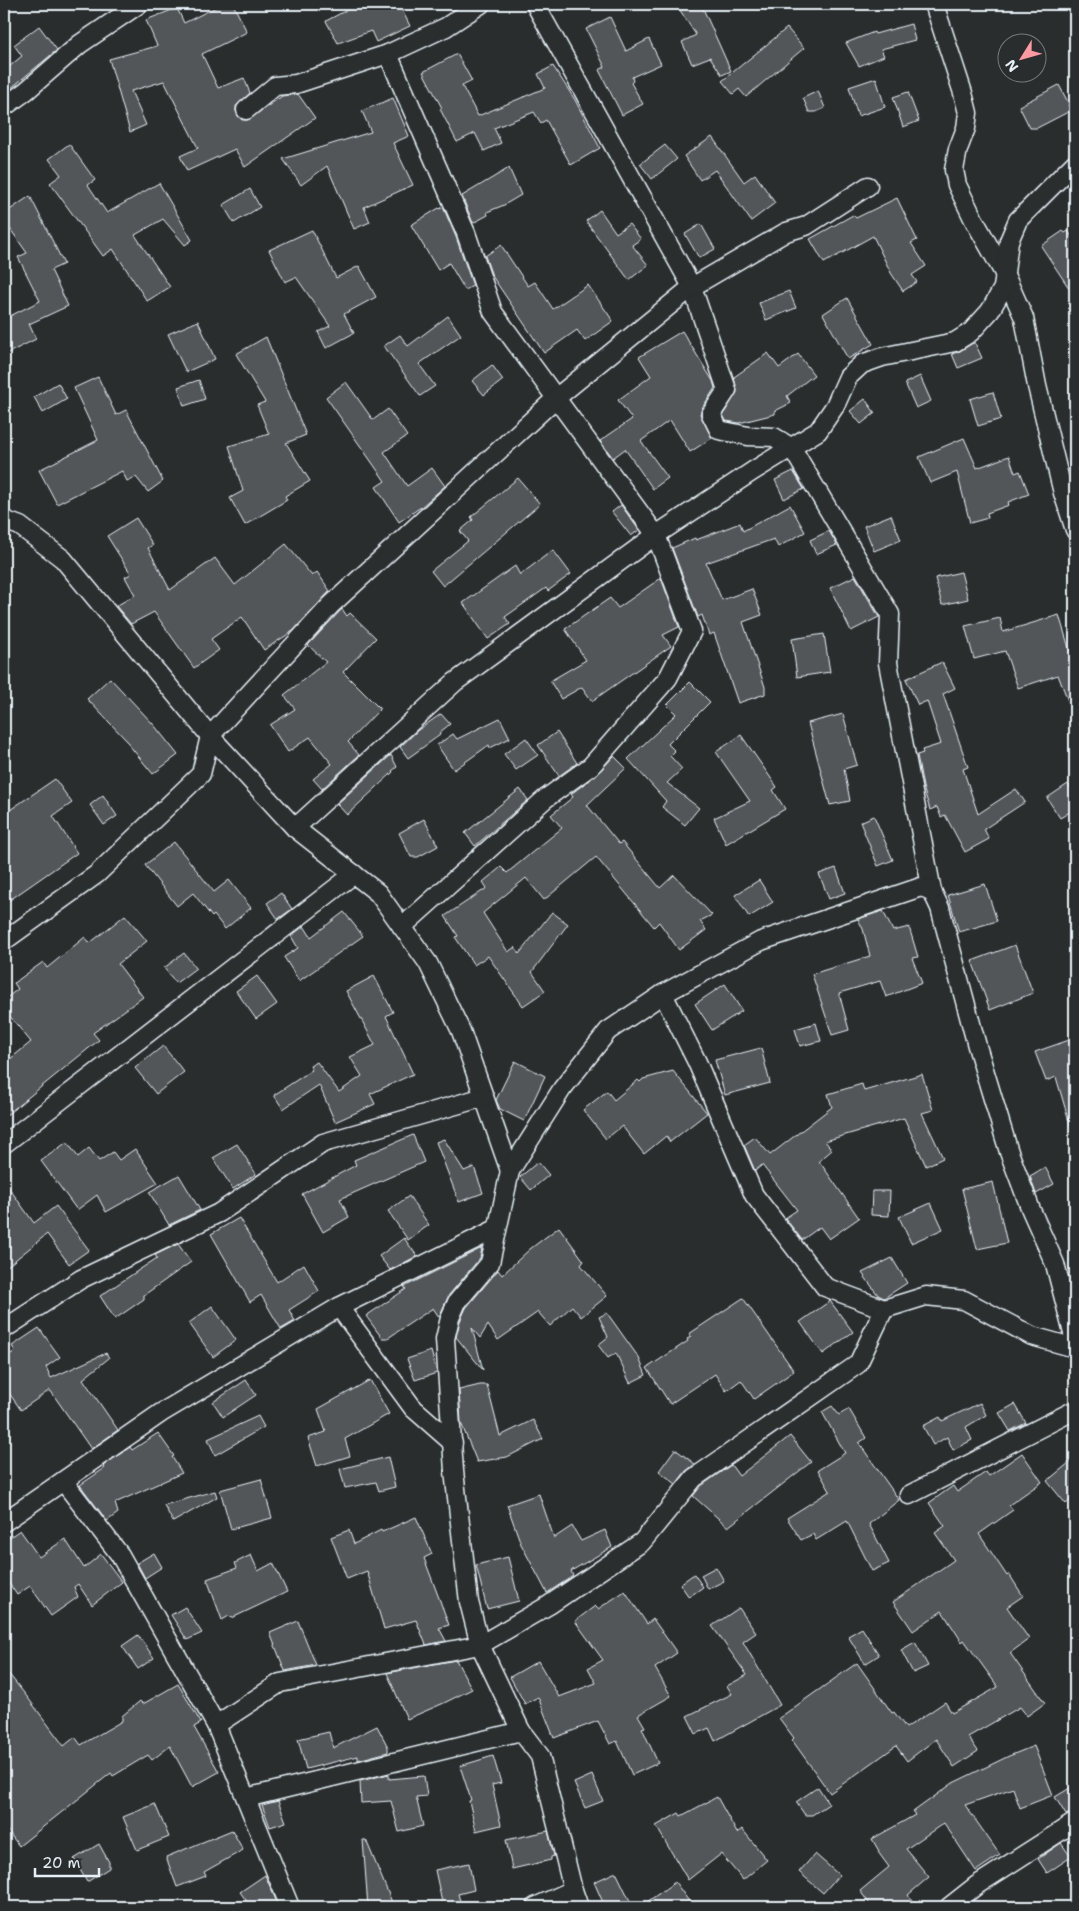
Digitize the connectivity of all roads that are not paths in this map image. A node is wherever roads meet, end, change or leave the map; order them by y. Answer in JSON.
{"nodes":[{"id":1,"x":139,"y":4,"type":"edge"},
{"id":2,"x":482,"y":4,"type":"edge"},
{"id":3,"x":535,"y":4,"type":"edge"},
{"id":4,"x":934,"y":4,"type":"edge"},
{"id":5,"x":388,"y":54,"type":"junction"},
{"id":6,"x":4,"y":107,"type":"edge"},
{"id":7,"x":246,"y":110,"type":"dead end"},
{"id":8,"x":1075,"y":163,"type":"edge"},
{"id":9,"x":868,"y":186,"type":"dead end"},
{"id":10,"x":1005,"y":275,"type":"junction"},
{"id":11,"x":692,"y":286,"type":"junction"},
{"id":12,"x":556,"y":398,"type":"junction"},
{"id":13,"x":792,"y":448,"type":"junction"},
{"id":14,"x":4,"y":520,"type":"edge"},
{"id":15,"x":1075,"y":530,"type":"edge"},
{"id":16,"x":656,"y":535,"type":"junction"},
{"id":17,"x":210,"y":736,"type":"junction"},
{"id":18,"x":295,"y":828,"type":"junction"},
{"id":19,"x":354,"y":874,"type":"junction"},
{"id":20,"x":932,"y":891,"type":"junction"},
{"id":21,"x":402,"y":927,"type":"junction"},
{"id":22,"x":4,"y":941,"type":"edge"},
{"id":23,"x":663,"y":994,"type":"junction"},
{"id":24,"x":484,"y":1097,"type":"junction"},
{"id":25,"x":4,"y":1144,"type":"edge"},
{"id":26,"x":510,"y":1171,"type":"junction"},
{"id":27,"x":496,"y":1229,"type":"junction"},
{"id":28,"x":339,"y":1307,"type":"junction"},
{"id":29,"x":884,"y":1310,"type":"junction"},
{"id":30,"x":4,"y":1329,"type":"edge"},
{"id":31,"x":1075,"y":1341,"type":"edge"},
{"id":32,"x":1075,"y":1348,"type":"edge"},
{"id":33,"x":1075,"y":1410,"type":"edge"},
{"id":34,"x":453,"y":1443,"type":"junction"},
{"id":35,"x":64,"y":1482,"type":"junction"},
{"id":36,"x":909,"y":1495,"type":"dead end"},
{"id":37,"x":4,"y":1522,"type":"edge"},
{"id":38,"x":480,"y":1645,"type":"junction"},
{"id":39,"x":216,"y":1725,"type":"junction"},
{"id":40,"x":521,"y":1731,"type":"junction"},
{"id":41,"x":246,"y":1798,"type":"junction"},
{"id":42,"x":1075,"y":1822,"type":"edge"},
{"id":43,"x":573,"y":1890,"type":"junction"},
{"id":44,"x":290,"y":1907,"type":"edge"},
{"id":45,"x":535,"y":1907,"type":"edge"},
{"id":46,"x":579,"y":1907,"type":"edge"},
{"id":47,"x":949,"y":1907,"type":"edge"}],
"edges":[{"from":1,"to":6,"type":"street"},
{"from":2,"to":5,"type":"street"},
{"from":3,"to":11,"type":"street"},
{"from":4,"to":10,"type":"street"},
{"from":5,"to":7,"type":"street"},
{"from":5,"to":12,"type":"street"},
{"from":8,"to":10,"type":"street"},
{"from":9,"to":11,"type":"street"},
{"from":10,"to":13,"type":"street"},
{"from":10,"to":15,"type":"street"},
{"from":11,"to":12,"type":"street"},
{"from":11,"to":13,"type":"street"},
{"from":12,"to":16,"type":"street"},
{"from":12,"to":17,"type":"street"},
{"from":13,"to":16,"type":"street"},
{"from":13,"to":20,"type":"street"},
{"from":14,"to":17,"type":"street"},
{"from":16,"to":18,"type":"street"},
{"from":16,"to":21,"type":"street"},
{"from":17,"to":18,"type":"street"},
{"from":17,"to":22,"type":"street"},
{"from":18,"to":19,"type":"street"},
{"from":19,"to":21,"type":"street"},
{"from":19,"to":25,"type":"street"},
{"from":20,"to":23,"type":"street"},
{"from":20,"to":31,"type":"street"},
{"from":21,"to":24,"type":"street"},
{"from":23,"to":26,"type":"street"},
{"from":23,"to":29,"type":"street"},
{"from":24,"to":26,"type":"street"},
{"from":24,"to":30,"type":"street"},
{"from":26,"to":27,"type":"street"},
{"from":27,"to":28,"type":"street"},
{"from":27,"to":34,"type":"street"},
{"from":28,"to":34,"type":"street"},
{"from":28,"to":35,"type":"street"},
{"from":29,"to":32,"type":"street"},
{"from":29,"to":38,"type":"street"},
{"from":33,"to":36,"type":"street"},
{"from":34,"to":38,"type":"street"},
{"from":35,"to":37,"type":"street"},
{"from":35,"to":39,"type":"street"},
{"from":38,"to":39,"type":"street"},
{"from":38,"to":40,"type":"street"},
{"from":39,"to":41,"type":"street"},
{"from":40,"to":41,"type":"street"},
{"from":40,"to":43,"type":"street"},
{"from":41,"to":44,"type":"street"},
{"from":42,"to":47,"type":"street"},
{"from":43,"to":45,"type":"street"},
{"from":43,"to":46,"type":"street"}]}
